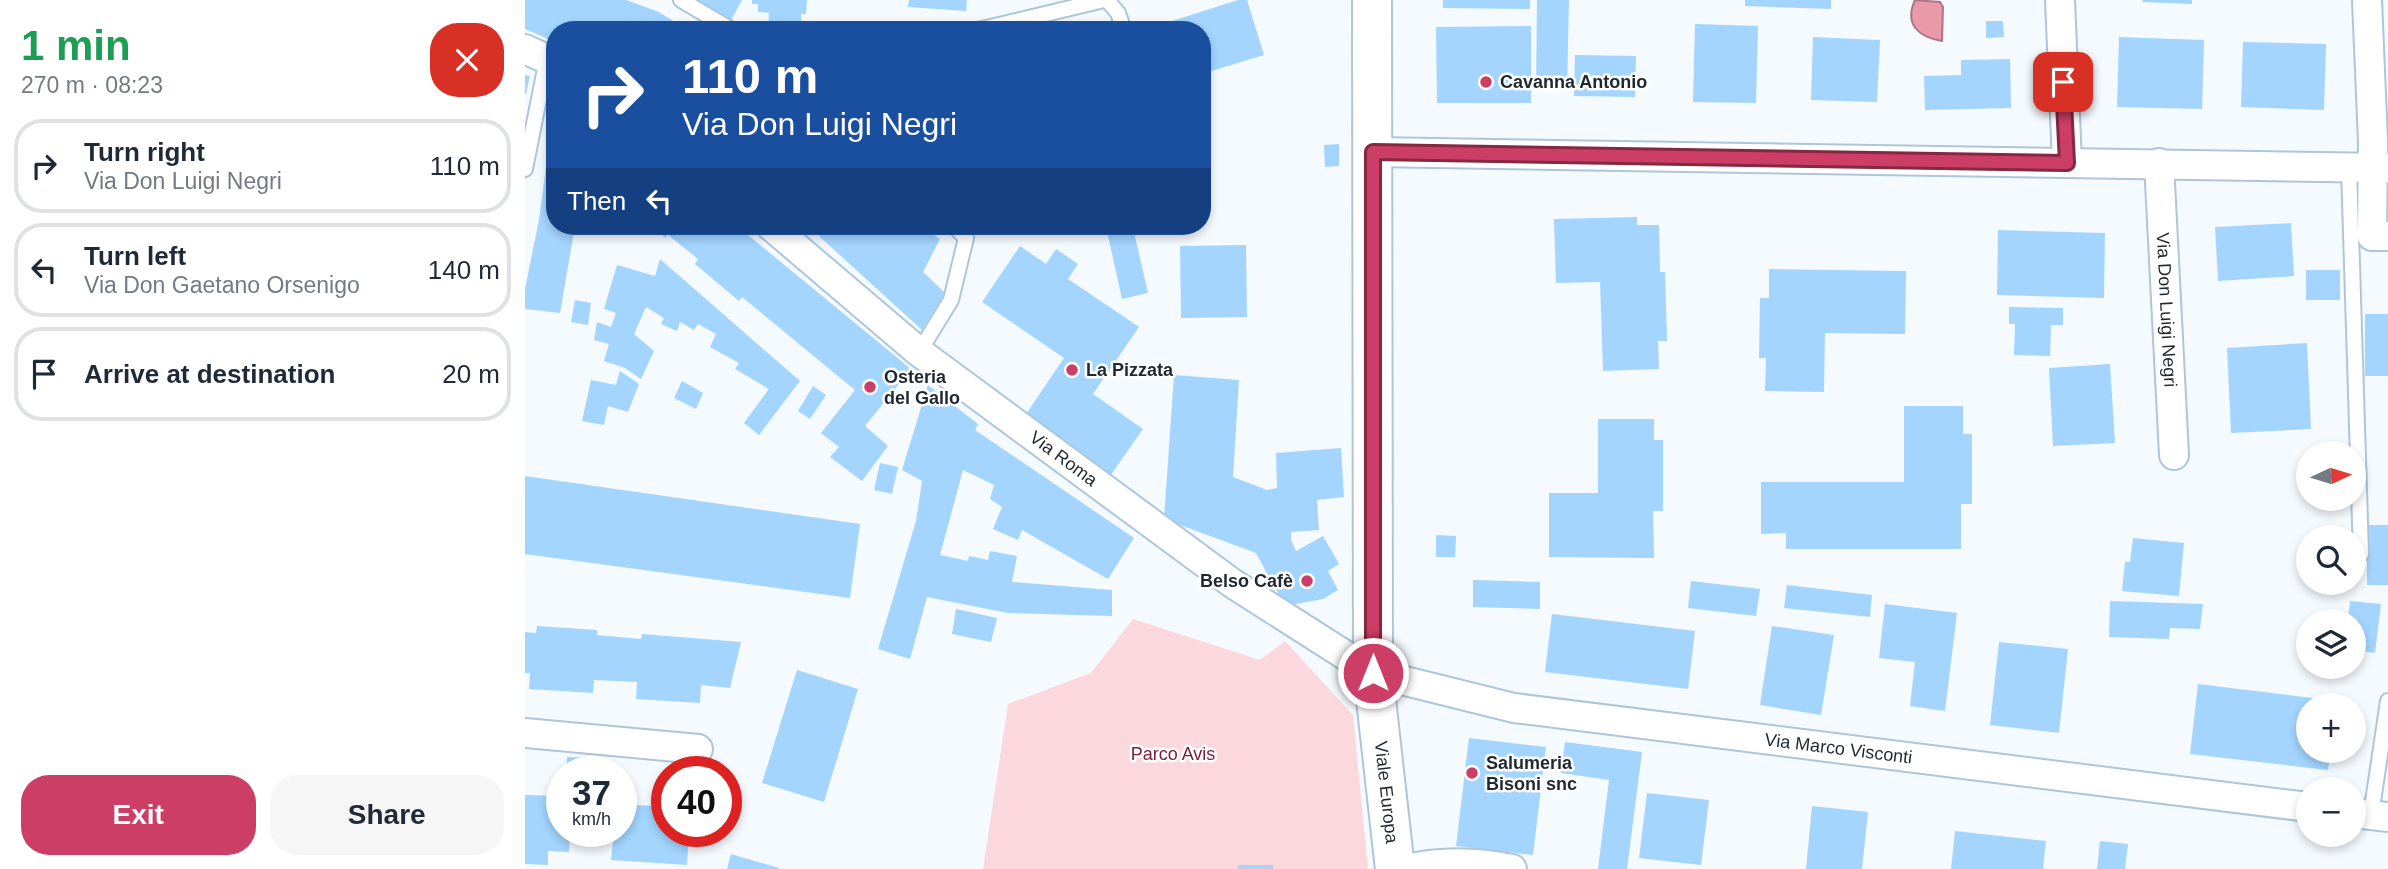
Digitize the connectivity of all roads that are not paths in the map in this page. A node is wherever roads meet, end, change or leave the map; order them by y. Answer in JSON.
{"nodes":[{"id":1,"x":681,"y":0,"type":"edge"},
{"id":2,"x":1105,"y":0,"type":"edge"},
{"id":3,"x":1372,"y":0,"type":"edge"},
{"id":4,"x":2060,"y":0,"type":"edge"},
{"id":5,"x":2367,"y":0,"type":"edge"},
{"id":6,"x":717,"y":21,"type":"edge"},
{"id":7,"x":1016,"y":21,"type":"edge"},
{"id":8,"x":1121,"y":21,"type":"edge"},
{"id":9,"x":542,"y":57,"type":"edge"},
{"id":10,"x":1373,"y":152,"type":"junction"},
{"id":11,"x":2067,"y":163,"type":"junction"},
{"id":12,"x":2159,"y":163,"type":"junction"},
{"id":13,"x":2370,"y":168,"type":"edge"},
{"id":14,"x":525,"y":169,"type":"edge"},
{"id":15,"x":782,"y":235,"type":"edge"},
{"id":16,"x":963,"y":235,"type":"edge"},
{"id":17,"x":2388,"y":236,"type":"edge"},
{"id":18,"x":919,"y":352,"type":"junction"},
{"id":19,"x":2174,"y":455,"type":"dead end"},
{"id":20,"x":2362,"y":525,"type":"edge"},
{"id":21,"x":1373,"y":673,"type":"junction"},
{"id":22,"x":2388,"y":701,"type":"edge"},
{"id":23,"x":525,"y":733,"type":"edge"},
{"id":24,"x":698,"y":749,"type":"dead end"},
{"id":25,"x":2296,"y":806,"type":"edge"},
{"id":26,"x":2371,"y":815,"type":"edge"},
{"id":27,"x":1395,"y":869,"type":"edge"},
{"id":28,"x":1407,"y":869,"type":"edge"},
{"id":29,"x":1512,"y":869,"type":"edge"}],
"edges":[{"from":1,"to":6,"type":"lane"},
{"from":2,"to":7,"type":"lane"},
{"from":2,"to":8,"type":"lane"},
{"from":3,"to":10,"type":"street","name":"Viale Europa"},
{"from":4,"to":11,"type":"street"},
{"from":5,"to":13,"type":"street"},
{"from":9,"to":14,"type":"lane"},
{"from":10,"to":11,"type":"street"},
{"from":10,"to":21,"type":"street","name":"Viale Europa"},
{"from":11,"to":12,"type":"street"},
{"from":12,"to":13,"type":"street"},
{"from":12,"to":19,"type":"street","name":"Via Don Luigi Negri"},
{"from":13,"to":17,"type":"street"},
{"from":13,"to":20,"type":"lane"},
{"from":15,"to":18,"type":"street","name":"Via Roma"},
{"from":16,"to":18,"type":"lane"},
{"from":18,"to":21,"type":"street","name":"Via Roma"},
{"from":21,"to":25,"type":"street","name":"Via Marco Visconti"},
{"from":21,"to":27,"type":"street","name":"Viale Europa"},
{"from":22,"to":26,"type":"lane"},
{"from":23,"to":24,"type":"street"},
{"from":28,"to":29,"type":"street"}]}
